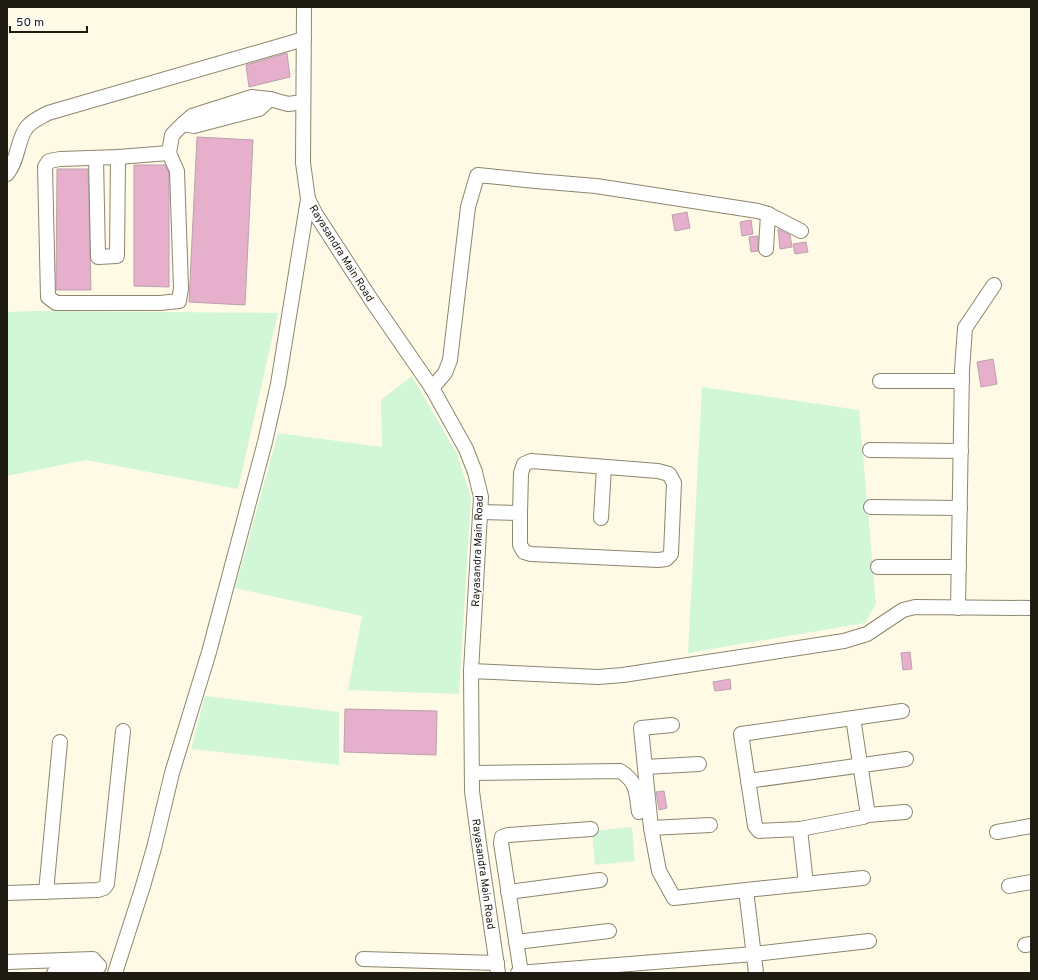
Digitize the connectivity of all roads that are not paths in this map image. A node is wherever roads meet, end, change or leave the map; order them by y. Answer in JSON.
{"nodes":[{"id":1,"x":304,"y":7,"type":"edge"},
{"id":2,"x":304,"y":39,"type":"junction"},
{"id":3,"x":303,"y":102,"type":"junction"},
{"id":4,"x":169,"y":153,"type":"junction"},
{"id":5,"x":12,"y":158,"type":"edge"},
{"id":6,"x":96,"y":158,"type":"junction"},
{"id":7,"x":118,"y":158,"type":"junction"},
{"id":8,"x":7,"y":174,"type":"edge"},
{"id":9,"x":308,"y":199,"type":"junction"},
{"id":10,"x":768,"y":214,"type":"junction"},
{"id":11,"x":801,"y":231,"type":"dead end"},
{"id":12,"x":766,"y":249,"type":"dead end"},
{"id":13,"x":994,"y":285,"type":"dead end"},
{"id":14,"x":880,"y":381,"type":"dead end"},
{"id":15,"x":962,"y":381,"type":"junction"},
{"id":16,"x":432,"y":388,"type":"junction"},
{"id":17,"x":870,"y":450,"type":"dead end"},
{"id":18,"x":961,"y":451,"type":"junction"},
{"id":19,"x":604,"y":467,"type":"junction"},
{"id":20,"x":871,"y":507,"type":"dead end"},
{"id":21,"x":960,"y":508,"type":"junction"},
{"id":22,"x":480,"y":512,"type":"junction"},
{"id":23,"x":520,"y":513,"type":"junction"},
{"id":24,"x":601,"y":518,"type":"dead end"},
{"id":25,"x":878,"y":567,"type":"dead end"},
{"id":26,"x":959,"y":567,"type":"junction"},
{"id":27,"x":958,"y":608,"type":"junction"},
{"id":28,"x":1031,"y":608,"type":"edge"},
{"id":29,"x":471,"y":671,"type":"junction"},
{"id":30,"x":902,"y":710,"type":"dead end"},
{"id":31,"x":853,"y":718,"type":"junction"},
{"id":32,"x":672,"y":725,"type":"dead end"},
{"id":33,"x":122,"y":731,"type":"dead end"},
{"id":34,"x":60,"y":742,"type":"dead end"},
{"id":35,"x":906,"y":759,"type":"dead end"},
{"id":36,"x":699,"y":764,"type":"dead end"},
{"id":37,"x":861,"y":765,"type":"junction"},
{"id":38,"x":645,"y":767,"type":"junction"},
{"id":39,"x":472,"y":773,"type":"junction"},
{"id":40,"x":748,"y":781,"type":"junction"},
{"id":41,"x":639,"y":812,"type":"dead end"},
{"id":42,"x":904,"y":812,"type":"dead end"},
{"id":43,"x":868,"y":815,"type":"junction"},
{"id":44,"x":710,"y":825,"type":"dead end"},
{"id":45,"x":1031,"y":826,"type":"edge"},
{"id":46,"x":650,"y":828,"type":"junction"},
{"id":47,"x":591,"y":829,"type":"dead end"},
{"id":48,"x":800,"y":829,"type":"junction"},
{"id":49,"x":997,"y":832,"type":"dead end"},
{"id":50,"x":863,"y":878,"type":"dead end"},
{"id":51,"x":600,"y":880,"type":"dead end"},
{"id":52,"x":1031,"y":882,"type":"edge"},
{"id":53,"x":806,"y":884,"type":"junction"},
{"id":54,"x":1009,"y":886,"type":"dead end"},
{"id":55,"x":746,"y":890,"type":"junction"},
{"id":56,"x":46,"y":892,"type":"junction"},
{"id":57,"x":508,"y":892,"type":"junction"},
{"id":58,"x":7,"y":893,"type":"edge"},
{"id":59,"x":609,"y":931,"type":"dead end"},
{"id":60,"x":869,"y":941,"type":"dead end"},
{"id":61,"x":516,"y":942,"type":"junction"},
{"id":62,"x":754,"y":954,"type":"junction"},
{"id":63,"x":363,"y":959,"type":"dead end"},
{"id":64,"x":7,"y":962,"type":"edge"},
{"id":65,"x":99,"y":966,"type":"junction"},
{"id":66,"x":498,"y":968,"type":"edge"},
{"id":67,"x":116,"y":969,"type":"edge"},
{"id":68,"x":54,"y":973,"type":"edge"},
{"id":69,"x":518,"y":973,"type":"edge"},
{"id":70,"x":521,"y":973,"type":"edge"},
{"id":71,"x":756,"y":973,"type":"edge"}],
"edges":[{"from":1,"to":2,"type":"street","name":"Rayasandra Main Road"},
{"from":2,"to":3,"type":"street","name":"Rayasandra Main Road"},
{"from":2,"to":5,"type":"street"},
{"from":3,"to":4,"type":"street"},
{"from":3,"to":9,"type":"street","name":"Rayasandra Main Road"},
{"from":4,"to":6,"type":"street"},
{"from":4,"to":7,"type":"street"},
{"from":5,"to":8,"type":"street"},
{"from":6,"to":7,"type":"street"},
{"from":6,"to":7,"type":"street"},
{"from":9,"to":16,"type":"street","name":"Rayasandra Main Road"},
{"from":9,"to":67,"type":"street"},
{"from":10,"to":11,"type":"street"},
{"from":10,"to":12,"type":"street"},
{"from":10,"to":16,"type":"street"},
{"from":13,"to":15,"type":"street"},
{"from":14,"to":15,"type":"street"},
{"from":15,"to":18,"type":"street"},
{"from":16,"to":22,"type":"street","name":"Rayasandra Main Road"},
{"from":17,"to":18,"type":"street"},
{"from":18,"to":21,"type":"street"},
{"from":19,"to":23,"type":"street"},
{"from":19,"to":23,"type":"street"},
{"from":19,"to":24,"type":"street"},
{"from":20,"to":21,"type":"street"},
{"from":21,"to":26,"type":"street"},
{"from":22,"to":23,"type":"street"},
{"from":22,"to":29,"type":"street","name":"Rayasandra Main Road"},
{"from":25,"to":26,"type":"street"},
{"from":26,"to":27,"type":"street"},
{"from":27,"to":28,"type":"street"},
{"from":27,"to":29,"type":"street"},
{"from":29,"to":39,"type":"street","name":"Rayasandra Main Road"},
{"from":30,"to":31,"type":"street"},
{"from":31,"to":37,"type":"street"},
{"from":31,"to":40,"type":"street"},
{"from":32,"to":38,"type":"street"},
{"from":33,"to":56,"type":"street"},
{"from":34,"to":56,"type":"street"},
{"from":35,"to":37,"type":"street"},
{"from":36,"to":38,"type":"street"},
{"from":37,"to":40,"type":"street"},
{"from":37,"to":43,"type":"street"},
{"from":38,"to":46,"type":"street"},
{"from":39,"to":41,"type":"street"},
{"from":39,"to":66,"type":"street","name":"Rayasandra Main Road"},
{"from":40,"to":48,"type":"street"},
{"from":42,"to":43,"type":"street"},
{"from":43,"to":48,"type":"street"},
{"from":44,"to":46,"type":"street"},
{"from":45,"to":49,"type":"street"},
{"from":46,"to":55,"type":"street"},
{"from":47,"to":57,"type":"street"},
{"from":48,"to":53,"type":"street"},
{"from":50,"to":53,"type":"street"},
{"from":51,"to":57,"type":"street"},
{"from":52,"to":54,"type":"street"},
{"from":53,"to":55,"type":"street"},
{"from":55,"to":62,"type":"street"},
{"from":56,"to":58,"type":"street"},
{"from":57,"to":61,"type":"street"},
{"from":59,"to":61,"type":"street"},
{"from":60,"to":62,"type":"street"},
{"from":61,"to":70,"type":"street"},
{"from":62,"to":70,"type":"street"},
{"from":62,"to":71,"type":"street"},
{"from":63,"to":66,"type":"street"},
{"from":64,"to":65,"type":"street"},
{"from":65,"to":67,"type":"street"},
{"from":65,"to":68,"type":"street"},
{"from":69,"to":70,"type":"street"}]}
